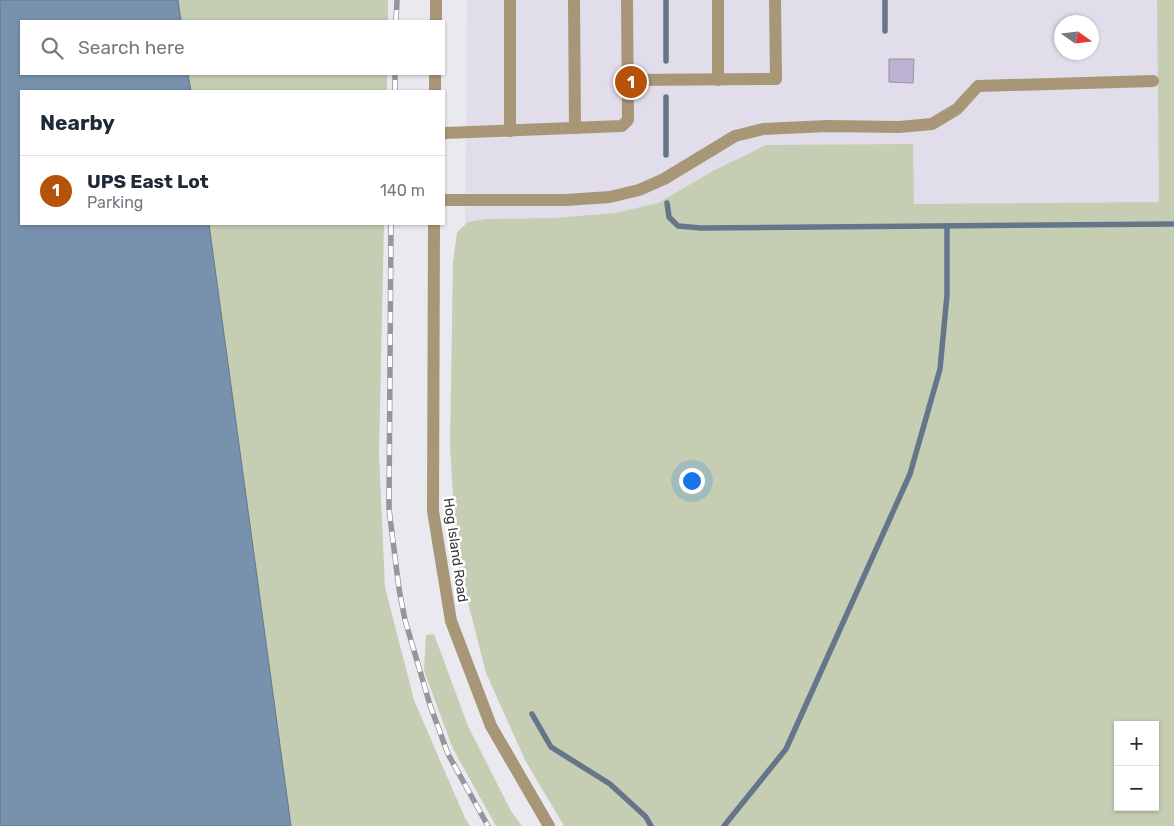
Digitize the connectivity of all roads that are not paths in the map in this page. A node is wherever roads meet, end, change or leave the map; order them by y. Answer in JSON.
{"nodes":[{"id":1,"x":436,"y":0,"type":"edge"},
{"id":2,"x":510,"y":0,"type":"edge"},
{"id":3,"x":574,"y":0,"type":"edge"},
{"id":4,"x":627,"y":0,"type":"edge"},
{"id":5,"x":718,"y":0,"type":"edge"},
{"id":6,"x":776,"y":0,"type":"edge"},
{"id":7,"x":436,"y":20,"type":"edge"},
{"id":8,"x":435,"y":75,"type":"edge"},
{"id":9,"x":628,"y":80,"type":"junction"},
{"id":10,"x":718,"y":80,"type":"junction"},
{"id":11,"x":1153,"y":80,"type":"dead end"},
{"id":12,"x":435,"y":90,"type":"edge"},
{"id":13,"x":575,"y":128,"type":"junction"},
{"id":14,"x":510,"y":131,"type":"junction"},
{"id":15,"x":445,"y":133,"type":"edge"},
{"id":16,"x":445,"y":200,"type":"edge"},
{"id":17,"x":434,"y":225,"type":"edge"},
{"id":18,"x":549,"y":826,"type":"edge"}],
"edges":[{"from":1,"to":7,"type":"street"},
{"from":2,"to":14,"type":"street"},
{"from":3,"to":13,"type":"street"},
{"from":4,"to":9,"type":"street"},
{"from":5,"to":10,"type":"street"},
{"from":6,"to":10,"type":"street"},
{"from":8,"to":12,"type":"street"},
{"from":9,"to":10,"type":"street"},
{"from":9,"to":13,"type":"street"},
{"from":11,"to":16,"type":"street"},
{"from":13,"to":14,"type":"street"},
{"from":14,"to":15,"type":"street"},
{"from":17,"to":18,"type":"street","name":"Hog Island Road"}]}
